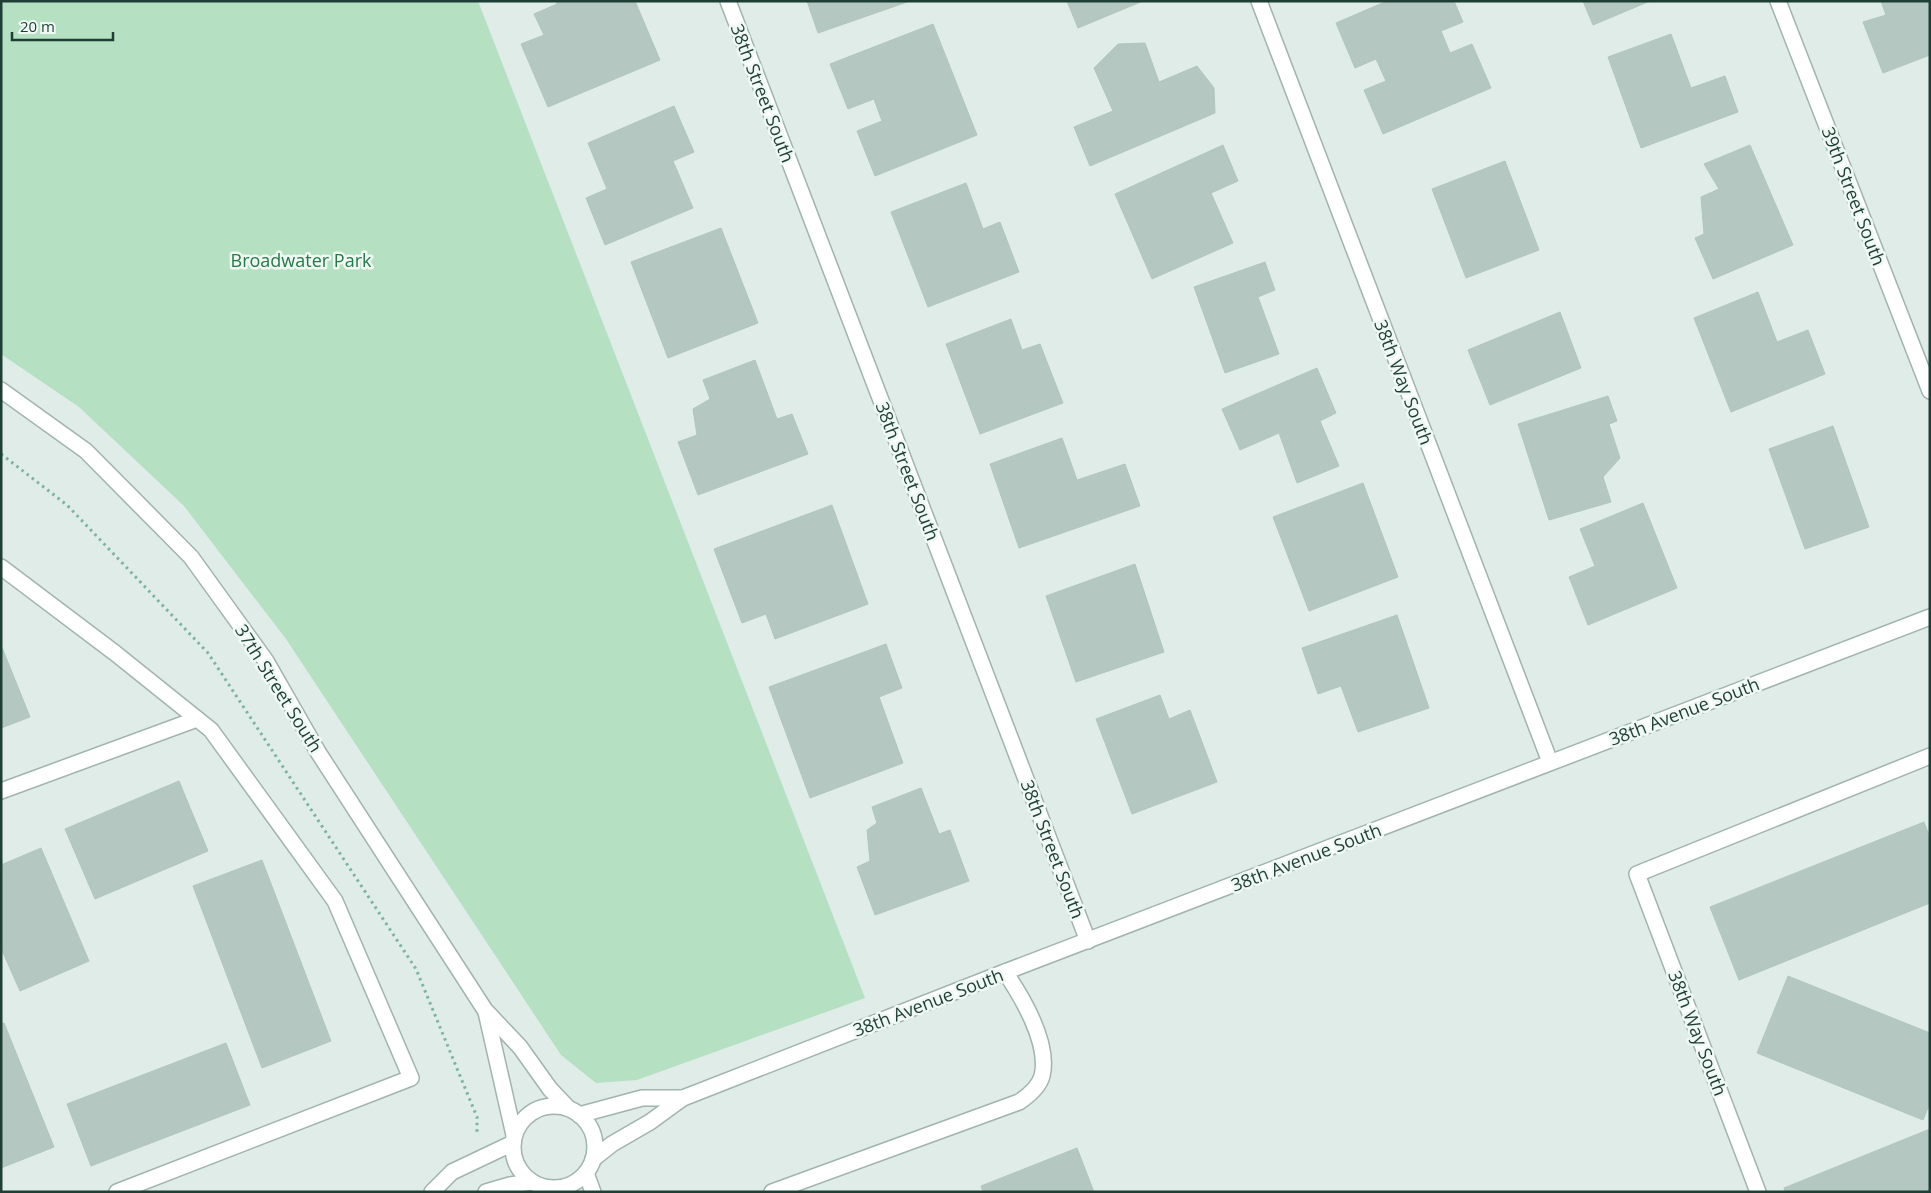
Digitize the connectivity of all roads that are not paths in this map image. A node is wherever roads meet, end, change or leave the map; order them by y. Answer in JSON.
{"nodes":[{"id":1,"x":728,"y":1,"type":"edge"},
{"id":2,"x":1259,"y":1,"type":"edge"},
{"id":3,"x":1778,"y":1,"type":"edge"},
{"id":4,"x":1,"y":390,"type":"edge"},
{"id":5,"x":1930,"y":391,"type":"edge"},
{"id":6,"x":1,"y":567,"type":"edge"},
{"id":7,"x":1930,"y":617,"type":"edge"},
{"id":8,"x":197,"y":719,"type":"junction"},
{"id":9,"x":1930,"y":756,"type":"edge"},
{"id":10,"x":1550,"y":762,"type":"junction"},
{"id":11,"x":1,"y":791,"type":"edge"},
{"id":12,"x":1088,"y":941,"type":"junction"},
{"id":13,"x":1005,"y":972,"type":"junction"},
{"id":14,"x":485,"y":1010,"type":"junction"},
{"id":15,"x":683,"y":1098,"type":"junction"},
{"id":16,"x":574,"y":1111,"type":"junction"},
{"id":17,"x":514,"y":1139,"type":"junction"},
{"id":18,"x":593,"y":1159,"type":"junction"},
{"id":19,"x":586,"y":1173,"type":"junction"},
{"id":20,"x":532,"y":1182,"type":"junction"},
{"id":21,"x":560,"y":1190,"type":"edge"},
{"id":22,"x":117,"y":1192,"type":"edge"},
{"id":23,"x":432,"y":1192,"type":"edge"},
{"id":24,"x":486,"y":1192,"type":"edge"},
{"id":25,"x":593,"y":1192,"type":"edge"},
{"id":26,"x":772,"y":1192,"type":"edge"},
{"id":27,"x":1758,"y":1192,"type":"edge"}],
"edges":[{"from":1,"to":12,"type":"street","name":"38th Street South"},
{"from":2,"to":10,"type":"street","name":"38th Way South"},
{"from":3,"to":5,"type":"street","name":"39th Street South"},
{"from":4,"to":14,"type":"street","name":"37th Street South"},
{"from":6,"to":8,"type":"street"},
{"from":7,"to":10,"type":"street","name":"38th Avenue South"},
{"from":8,"to":11,"type":"street"},
{"from":8,"to":22,"type":"street"},
{"from":9,"to":27,"type":"street","name":"38th Way South"},
{"from":10,"to":12,"type":"street","name":"38th Avenue South"},
{"from":12,"to":13,"type":"street","name":"38th Avenue South"},
{"from":13,"to":15,"type":"street","name":"38th Avenue South"},
{"from":13,"to":26,"type":"street"},
{"from":14,"to":16,"type":"street","name":"37th Street South"},
{"from":14,"to":17,"type":"street","name":"37th Street South"},
{"from":15,"to":16,"type":"street","name":"38th Avenue South"},
{"from":15,"to":18,"type":"street","name":"38th Avenue South"},
{"from":16,"to":17,"type":"street"},
{"from":16,"to":18,"type":"street"},
{"from":17,"to":20,"type":"street"},
{"from":17,"to":23,"type":"street"},
{"from":18,"to":19,"type":"street"},
{"from":19,"to":21,"type":"street"},
{"from":19,"to":25,"type":"street"},
{"from":20,"to":21,"type":"street"},
{"from":20,"to":24,"type":"street"}]}
